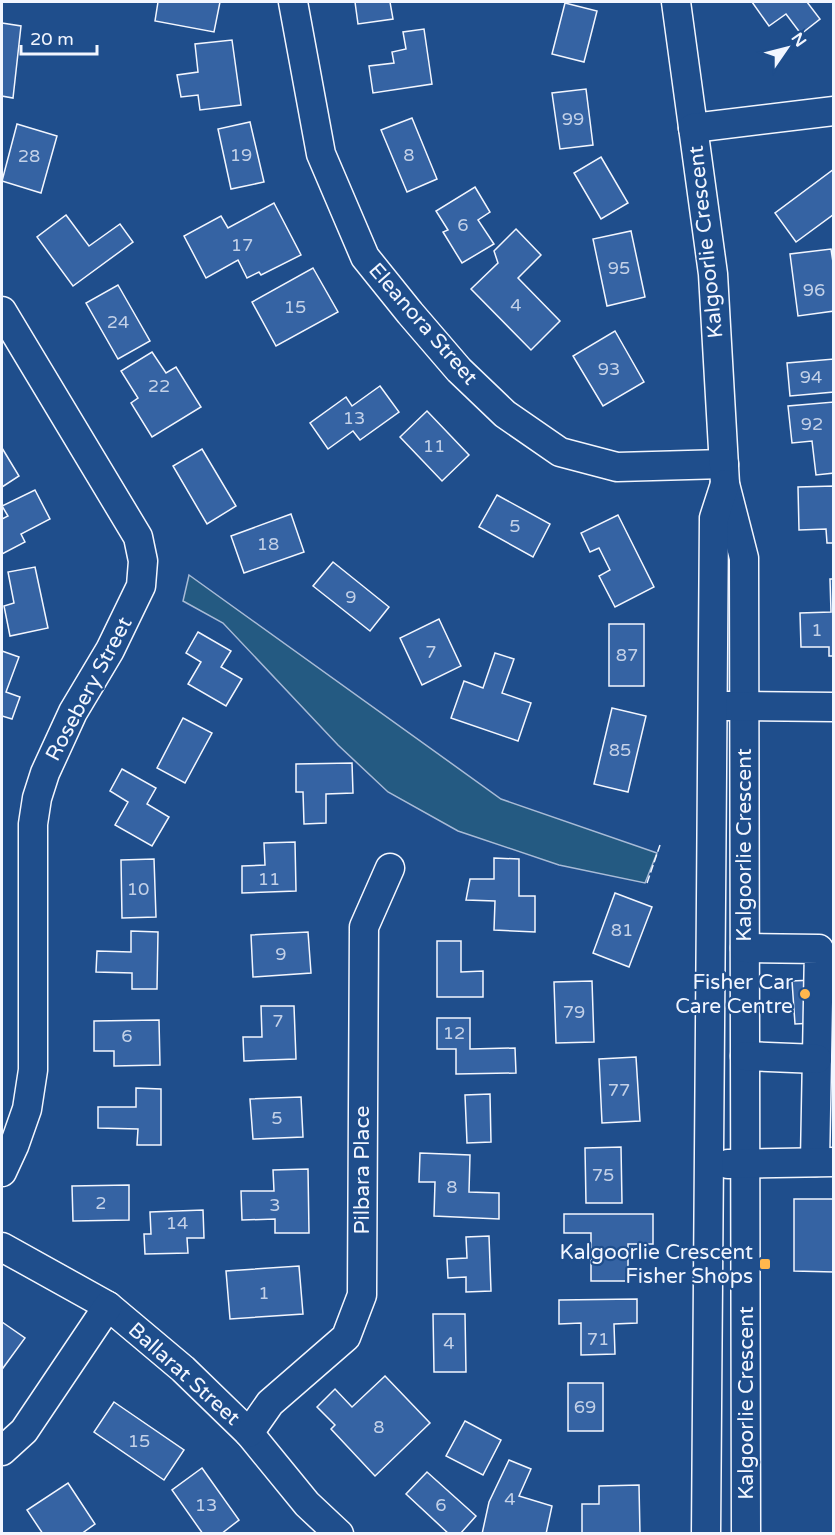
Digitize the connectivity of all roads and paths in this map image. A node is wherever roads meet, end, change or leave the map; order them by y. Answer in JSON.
{"nodes":[{"id":1,"x":293,"y":2,"type":"edge"},
{"id":2,"x":676,"y":2,"type":"edge"},
{"id":3,"x":834,"y":111,"type":"edge"},
{"id":4,"x":693,"y":128,"type":"junction"},
{"id":5,"x":2,"y":311,"type":"edge"},
{"id":6,"x":725,"y":474,"type":"junction"},
{"id":7,"x":713,"y":706,"type":"junction"},
{"id":8,"x":744,"y":706,"type":"junction"},
{"id":9,"x":834,"y":707,"type":"edge"},
{"id":10,"x":390,"y":868,"type":"dead end"},
{"id":11,"x":745,"y":948,"type":"junction"},
{"id":12,"x":745,"y":1056,"type":"junction"},
{"id":13,"x":817,"y":1059,"type":"junction"},
{"id":14,"x":824,"y":1162,"type":"edge"},
{"id":15,"x":709,"y":1164,"type":"junction"},
{"id":16,"x":745,"y":1164,"type":"junction"},
{"id":17,"x":2,"y":1172,"type":"edge"},
{"id":18,"x":2,"y":1246,"type":"edge"},
{"id":19,"x":108,"y":1306,"type":"junction"},
{"id":20,"x":249,"y":1433,"type":"junction"},
{"id":21,"x":2,"y":1451,"type":"edge"},
{"id":22,"x":339,"y":1533,"type":"edge"},
{"id":23,"x":706,"y":1533,"type":"edge"},
{"id":24,"x":746,"y":1533,"type":"edge"}],
"edges":[{"from":1,"to":6,"type":"street","name":"Eleanora Street"},
{"from":2,"to":4,"type":"street","name":"Kalgoorlie Crescent"},
{"from":3,"to":4,"type":"street"},
{"from":4,"to":6,"type":"street","name":"Kalgoorlie Crescent"},
{"from":5,"to":17,"type":"street","name":"Rosebery Street"},
{"from":6,"to":7,"type":"street","name":"Kalgoorlie Crescent"},
{"from":6,"to":8,"type":"street","name":"Kalgoorlie Crescent"},
{"from":7,"to":8,"type":"street"},
{"from":7,"to":15,"type":"street","name":"Kalgoorlie Crescent"},
{"from":8,"to":9,"type":"street"},
{"from":8,"to":11,"type":"street","name":"Kalgoorlie Crescent"},
{"from":10,"to":20,"type":"street","name":"Pilbara Place"},
{"from":11,"to":12,"type":"street","name":"Kalgoorlie Crescent"},
{"from":11,"to":13,"type":"street"},
{"from":12,"to":13,"type":"street"},
{"from":12,"to":16,"type":"street","name":"Kalgoorlie Crescent"},
{"from":13,"to":14,"type":"street"},
{"from":14,"to":16,"type":"street"},
{"from":15,"to":16,"type":"street"},
{"from":15,"to":23,"type":"street","name":"Kalgoorlie Crescent"},
{"from":16,"to":24,"type":"street","name":"Kalgoorlie Crescent"},
{"from":18,"to":19,"type":"street","name":"Ballarat Street"},
{"from":19,"to":20,"type":"street","name":"Ballarat Street"},
{"from":19,"to":21,"type":"street"},
{"from":20,"to":22,"type":"street","name":"Ballarat Street"}]}
